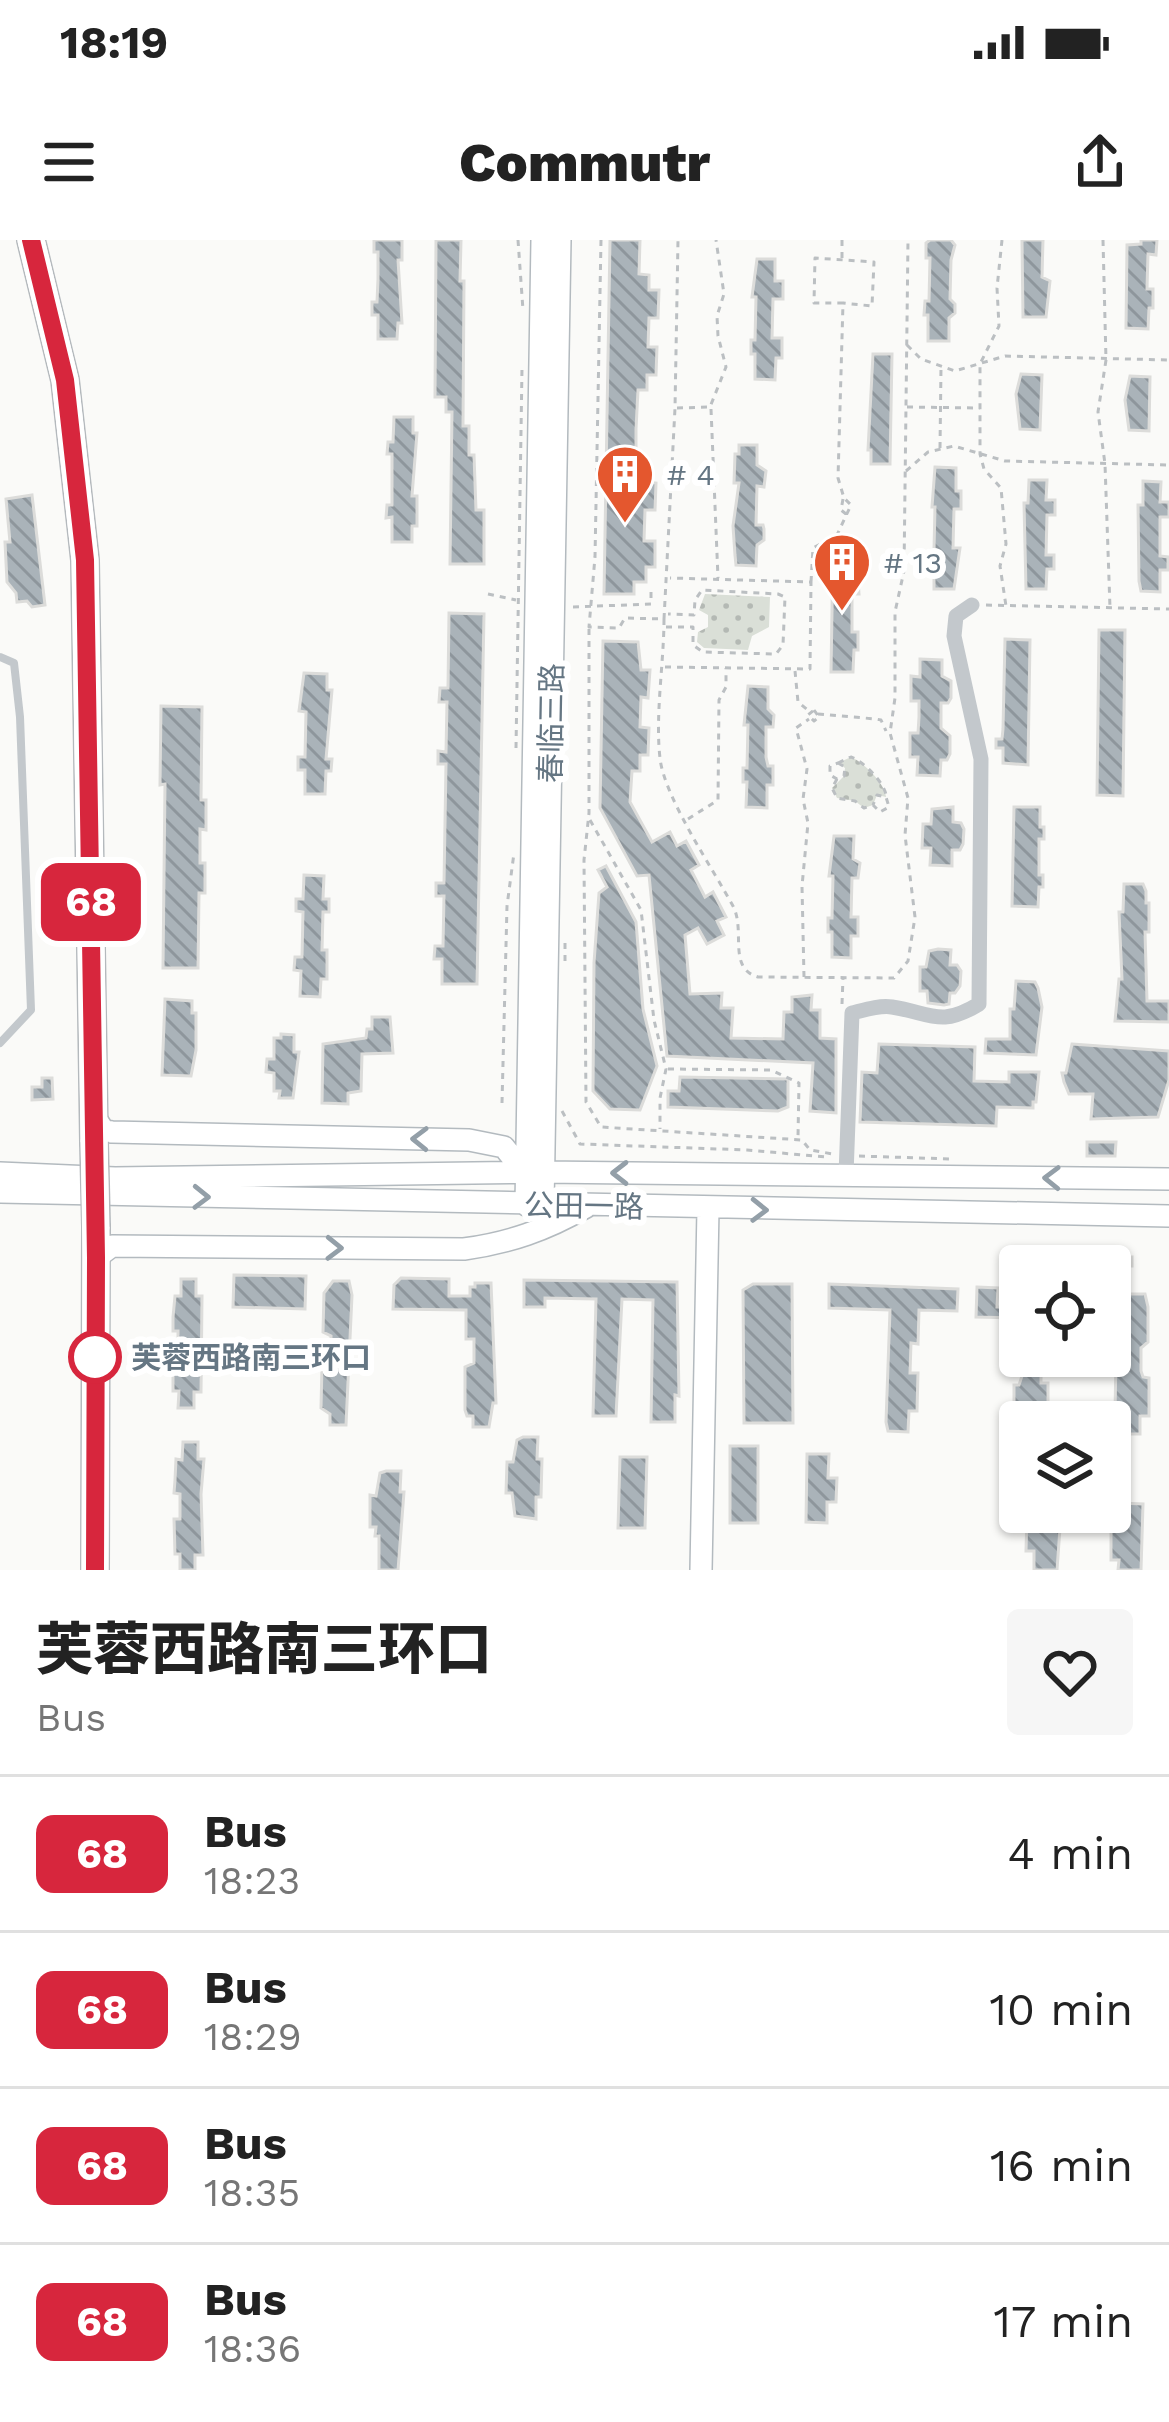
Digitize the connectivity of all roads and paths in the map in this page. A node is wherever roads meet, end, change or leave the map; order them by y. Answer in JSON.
{"nodes":[{"id":1,"x":31,"y":240,"type":"edge"},
{"id":2,"x":518,"y":240,"type":"edge"},
{"id":3,"x":542,"y":240,"type":"edge"},
{"id":4,"x":560,"y":240,"type":"edge"},
{"id":5,"x":601,"y":240,"type":"edge"},
{"id":6,"x":678,"y":240,"type":"edge"},
{"id":7,"x":716,"y":240,"type":"edge"},
{"id":8,"x":842,"y":240,"type":"edge"},
{"id":9,"x":908,"y":240,"type":"edge"},
{"id":10,"x":1002,"y":240,"type":"edge"},
{"id":11,"x":1103,"y":240,"type":"edge"},
{"id":12,"x":842,"y":260,"type":"junction"},
{"id":13,"x":843,"y":303,"type":"junction"},
{"id":14,"x":523,"y":310,"type":"dead end"},
{"id":15,"x":906,"y":344,"type":"junction"},
{"id":16,"x":522,"y":355,"type":"dead end"},
{"id":17,"x":1106,"y":360,"type":"junction"},
{"id":18,"x":1169,"y":360,"type":"edge"},
{"id":19,"x":980,"y":364,"type":"junction"},
{"id":20,"x":941,"y":366,"type":"junction"},
{"id":21,"x":710,"y":407,"type":"junction"},
{"id":22,"x":905,"y":407,"type":"junction"},
{"id":23,"x":675,"y":408,"type":"junction"},
{"id":24,"x":940,"y":408,"type":"junction"},
{"id":25,"x":980,"y":408,"type":"junction"},
{"id":26,"x":940,"y":449,"type":"junction"},
{"id":27,"x":980,"y":454,"type":"junction"},
{"id":28,"x":1105,"y":464,"type":"junction"},
{"id":29,"x":1169,"y":465,"type":"edge"},
{"id":30,"x":904,"y":472,"type":"junction"},
{"id":31,"x":844,"y":498,"type":"junction"},
{"id":32,"x":847,"y":514,"type":"junction"},
{"id":33,"x":667,"y":578,"type":"junction"},
{"id":34,"x":718,"y":579,"type":"junction"},
{"id":35,"x":811,"y":582,"type":"junction"},
{"id":36,"x":652,"y":591,"type":"dead end"},
{"id":37,"x":972,"y":605,"type":"joint"},
{"id":38,"x":1006,"y":606,"type":"junction"},
{"id":39,"x":1110,"y":608,"type":"junction"},
{"id":40,"x":1169,"y":609,"type":"edge"},
{"id":41,"x":665,"y":616,"type":"junction"},
{"id":42,"x":625,"y":618,"type":"junction"},
{"id":43,"x":664,"y":626,"type":"junction"},
{"id":44,"x":589,"y":628,"type":"junction"},
{"id":45,"x":0,"y":657,"type":"edge"},
{"id":46,"x":663,"y":667,"type":"junction"},
{"id":47,"x":726,"y":668,"type":"junction"},
{"id":48,"x":795,"y":669,"type":"junction"},
{"id":49,"x":809,"y":711,"type":"junction"},
{"id":50,"x":818,"y":714,"type":"junction"},
{"id":51,"x":892,"y":714,"type":"junction"},
{"id":52,"x":809,"y":719,"type":"junction"},
{"id":53,"x":881,"y":720,"type":"junction"},
{"id":54,"x":890,"y":733,"type":"junction"},
{"id":55,"x":516,"y":757,"type":"dead end"},
{"id":56,"x":886,"y":796,"type":"junction"},
{"id":57,"x":873,"y":805,"type":"junction"},
{"id":58,"x":589,"y":818,"type":"junction"},
{"id":59,"x":687,"y":820,"type":"junction"},
{"id":60,"x":514,"y":853,"type":"dead end"},
{"id":61,"x":564,"y":930,"type":"dead end"},
{"id":62,"x":565,"y":969,"type":"dead end"},
{"id":63,"x":803,"y":977,"type":"junction"},
{"id":64,"x":843,"y":978,"type":"junction"},
{"id":65,"x":842,"y":1013,"type":"dead end"},
{"id":66,"x":0,"y":1043,"type":"edge"},
{"id":67,"x":666,"y":1069,"type":"junction"},
{"id":68,"x":562,"y":1093,"type":"dead end"},
{"id":69,"x":502,"y":1103,"type":"dead end"},
{"id":70,"x":94,"y":1129,"type":"junction"},
{"id":71,"x":660,"y":1129,"type":"junction"},
{"id":72,"x":798,"y":1140,"type":"junction"},
{"id":73,"x":957,"y":1159,"type":"dead end"},
{"id":74,"x":962,"y":1166,"type":"dead end"},
{"id":75,"x":846,"y":1168,"type":"junction"},
{"id":76,"x":534,"y":1172,"type":"junction"},
{"id":77,"x":0,"y":1173,"type":"edge"},
{"id":78,"x":1169,"y":1179,"type":"edge"},
{"id":79,"x":0,"y":1192,"type":"edge"},
{"id":80,"x":534,"y":1205,"type":"junction"},
{"id":81,"x":588,"y":1206,"type":"junction"},
{"id":82,"x":708,"y":1209,"type":"junction"},
{"id":83,"x":1169,"y":1216,"type":"edge"},
{"id":84,"x":96,"y":1258,"type":"junction"},
{"id":85,"x":95,"y":1570,"type":"edge"},
{"id":86,"x":701,"y":1570,"type":"edge"}],
"edges":[{"from":1,"to":70,"type":"highway"},
{"from":2,"to":14,"type":"path"},
{"from":3,"to":76,"type":"street","name":"春临三路"},
{"from":4,"to":76,"type":"street","name":"春临三路"},
{"from":5,"to":44,"type":"path"},
{"from":6,"to":23,"type":"path"},
{"from":7,"to":21,"type":"path"},
{"from":8,"to":12,"type":"path"},
{"from":9,"to":15,"type":"path"},
{"from":10,"to":19,"type":"path"},
{"from":11,"to":17,"type":"path"},
{"from":12,"to":13,"type":"path"},
{"from":12,"to":13,"type":"path"},
{"from":13,"to":31,"type":"path"},
{"from":15,"to":20,"type":"path"},
{"from":15,"to":22,"type":"path"},
{"from":16,"to":55,"type":"path"},
{"from":17,"to":18,"type":"path"},
{"from":17,"to":19,"type":"path"},
{"from":17,"to":28,"type":"path"},
{"from":19,"to":20,"type":"path"},
{"from":19,"to":25,"type":"path"},
{"from":20,"to":24,"type":"path"},
{"from":21,"to":23,"type":"path"},
{"from":21,"to":34,"type":"path"},
{"from":22,"to":24,"type":"path"},
{"from":22,"to":30,"type":"path"},
{"from":23,"to":33,"type":"path"},
{"from":24,"to":25,"type":"path"},
{"from":24,"to":26,"type":"path"},
{"from":25,"to":27,"type":"path"},
{"from":26,"to":27,"type":"path"},
{"from":26,"to":30,"type":"path"},
{"from":27,"to":28,"type":"path"},
{"from":27,"to":38,"type":"path"},
{"from":28,"to":29,"type":"path"},
{"from":28,"to":39,"type":"path"},
{"from":30,"to":51,"type":"path"},
{"from":31,"to":32,"type":"path"},
{"from":31,"to":32,"type":"path"},
{"from":32,"to":35,"type":"path"},
{"from":33,"to":34,"type":"path"},
{"from":33,"to":41,"type":"path"},
{"from":34,"to":35,"type":"path"},
{"from":35,"to":48,"type":"path"},
{"from":36,"to":42,"type":"path"},
{"from":37,"to":38,"type":"path"},
{"from":37,"to":75,"type":"street"},
{"from":38,"to":39,"type":"path"},
{"from":39,"to":40,"type":"path"},
{"from":41,"to":42,"type":"path"},
{"from":41,"to":43,"type":"path"},
{"from":41,"to":43,"type":"path"},
{"from":42,"to":44,"type":"path"},
{"from":43,"to":46,"type":"path"},
{"from":44,"to":58,"type":"path"},
{"from":45,"to":66,"type":"lane"},
{"from":46,"to":47,"type":"path"},
{"from":46,"to":59,"type":"path"},
{"from":47,"to":48,"type":"path"},
{"from":47,"to":59,"type":"path"},
{"from":48,"to":49,"type":"path"},
{"from":49,"to":50,"type":"path"},
{"from":49,"to":52,"type":"path"},
{"from":50,"to":52,"type":"path"},
{"from":50,"to":53,"type":"path"},
{"from":51,"to":53,"type":"path"},
{"from":51,"to":54,"type":"path"},
{"from":52,"to":63,"type":"path"},
{"from":53,"to":54,"type":"path"},
{"from":54,"to":64,"type":"path"},
{"from":56,"to":57,"type":"path"},
{"from":56,"to":57,"type":"path"},
{"from":56,"to":57,"type":"path"},
{"from":58,"to":67,"type":"path"},
{"from":58,"to":71,"type":"path"},
{"from":59,"to":63,"type":"path"},
{"from":60,"to":69,"type":"path"},
{"from":61,"to":62,"type":"path"},
{"from":63,"to":64,"type":"path"},
{"from":64,"to":65,"type":"path"},
{"from":67,"to":71,"type":"path"},
{"from":67,"to":72,"type":"path"},
{"from":68,"to":75,"type":"path"},
{"from":76,"to":70,"type":"street","one_way":true},
{"from":70,"to":84,"type":"highway","bridge":true},
{"from":71,"to":72,"type":"path"},
{"from":72,"to":73,"type":"path"},
{"from":74,"to":75,"type":"path"},
{"from":75,"to":76,"type":"street","name":"公田一路","one_way":true},
{"from":78,"to":75,"type":"street","name":"公田一路","one_way":true},
{"from":76,"to":77,"type":"street","name":"公田一路"},
{"from":76,"to":80,"type":"street","name":"春临三路"},
{"from":79,"to":80,"type":"street","name":"公田一路","one_way":true},
{"from":80,"to":81,"type":"street","name":"公田一路"},
{"from":81,"to":82,"type":"street","name":"公田一路"},
{"from":84,"to":81,"type":"street","one_way":true},
{"from":82,"to":83,"type":"street","name":"公田一路","one_way":true},
{"from":82,"to":86,"type":"street"},
{"from":84,"to":85,"type":"highway"}]}
